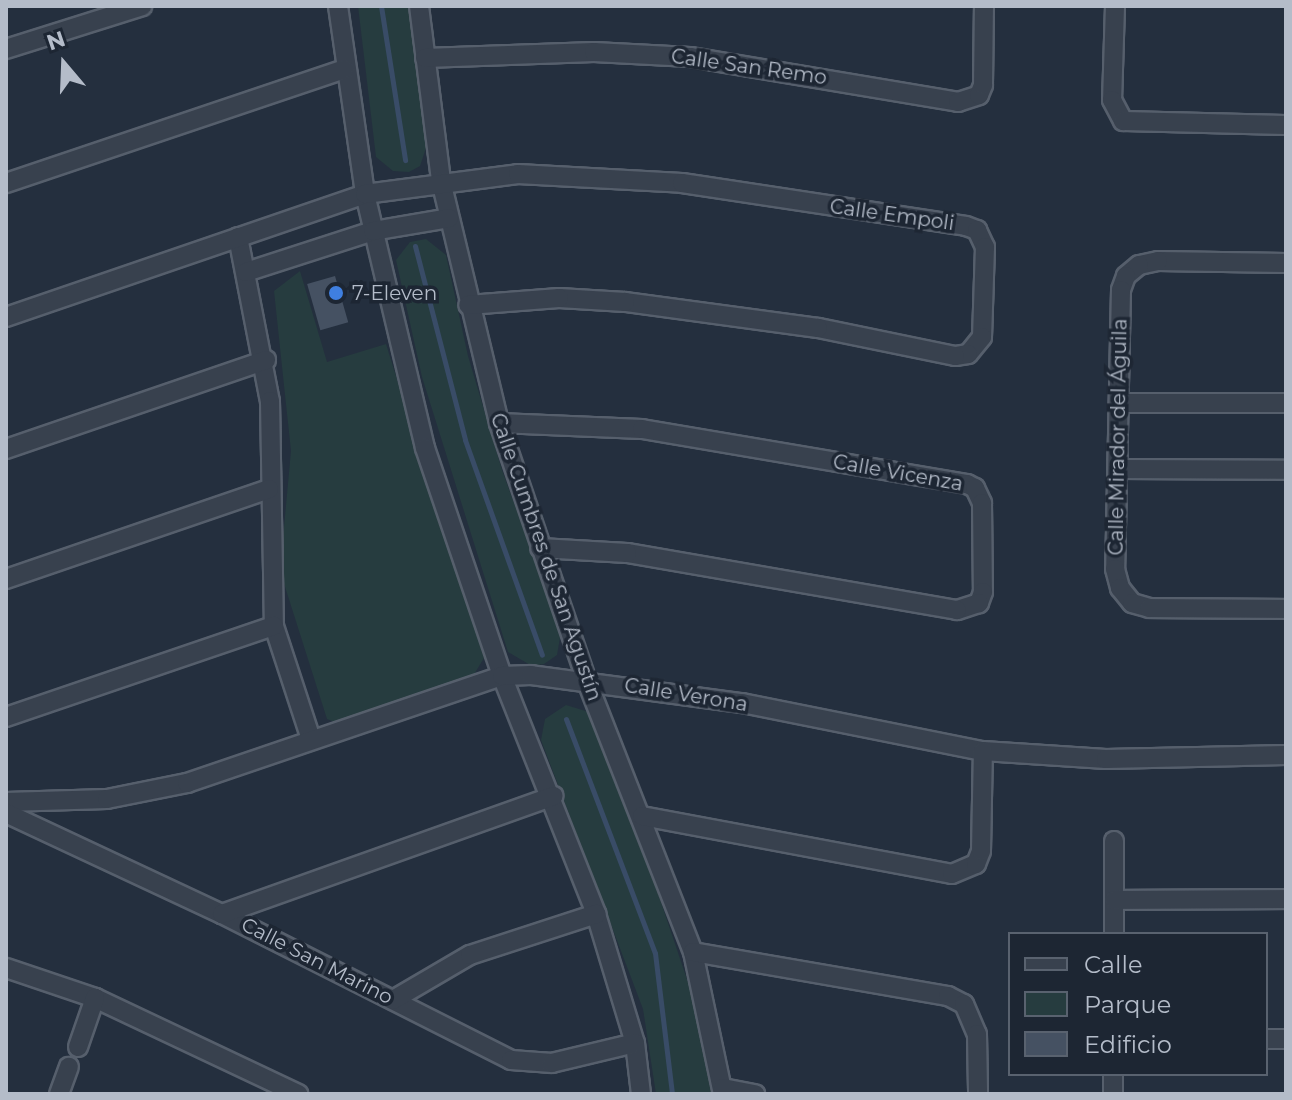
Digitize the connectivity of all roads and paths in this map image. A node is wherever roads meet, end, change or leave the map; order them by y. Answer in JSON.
{"nodes":[{"id":1,"x":142,"y":6,"type":"edge"},
{"id":2,"x":338,"y":6,"type":"edge"},
{"id":3,"x":419,"y":6,"type":"edge"},
{"id":4,"x":984,"y":6,"type":"edge"},
{"id":5,"x":1115,"y":6,"type":"edge"},
{"id":6,"x":6,"y":49,"type":"edge"},
{"id":7,"x":425,"y":58,"type":"junction"},
{"id":8,"x":344,"y":69,"type":"junction"},
{"id":9,"x":1286,"y":125,"type":"edge"},
{"id":10,"x":441,"y":181,"type":"junction"},
{"id":11,"x":6,"y":183,"type":"edge"},
{"id":12,"x":365,"y":194,"type":"junction"},
{"id":13,"x":449,"y":218,"type":"junction"},
{"id":14,"x":373,"y":231,"type":"junction"},
{"id":15,"x":238,"y":237,"type":"junction"},
{"id":16,"x":1286,"y":263,"type":"edge"},
{"id":17,"x":246,"y":272,"type":"junction"},
{"id":18,"x":468,"y":305,"type":"junction"},
{"id":19,"x":6,"y":317,"type":"edge"},
{"id":20,"x":266,"y":360,"type":"junction"},
{"id":21,"x":1122,"y":403,"type":"junction"},
{"id":22,"x":1286,"y":403,"type":"edge"},
{"id":23,"x":499,"y":423,"type":"junction"},
{"id":24,"x":6,"y":449,"type":"edge"},
{"id":25,"x":1120,"y":469,"type":"junction"},
{"id":26,"x":1286,"y":470,"type":"edge"},
{"id":27,"x":269,"y":489,"type":"junction"},
{"id":28,"x":540,"y":548,"type":"junction"},
{"id":29,"x":6,"y":579,"type":"edge"},
{"id":30,"x":1286,"y":609,"type":"edge"},
{"id":31,"x":274,"y":626,"type":"junction"},
{"id":32,"x":502,"y":676,"type":"junction"},
{"id":33,"x":586,"y":679,"type":"junction"},
{"id":34,"x":6,"y":717,"type":"edge"},
{"id":35,"x":311,"y":739,"type":"junction"},
{"id":36,"x":983,"y":751,"type":"junction"},
{"id":37,"x":1286,"y":755,"type":"edge"},
{"id":38,"x":554,"y":796,"type":"junction"},
{"id":39,"x":6,"y":802,"type":"edge"},
{"id":40,"x":6,"y":813,"type":"edge"},
{"id":41,"x":642,"y":816,"type":"junction"},
{"id":42,"x":1114,"y":841,"type":"dead end"},
{"id":43,"x":1286,"y":899,"type":"edge"},
{"id":44,"x":1114,"y":900,"type":"junction"},
{"id":45,"x":222,"y":914,"type":"junction"},
{"id":46,"x":596,"y":914,"type":"junction"},
{"id":47,"x":1114,"y":932,"type":"edge"},
{"id":48,"x":693,"y":952,"type":"junction"},
{"id":49,"x":6,"y":968,"type":"edge"},
{"id":50,"x":95,"y":998,"type":"junction"},
{"id":51,"x":393,"y":1000,"type":"junction"},
{"id":52,"x":635,"y":1043,"type":"junction"},
{"id":53,"x":78,"y":1047,"type":"dead end"},
{"id":54,"x":69,"y":1067,"type":"dead end"},
{"id":55,"x":723,"y":1091,"type":"edge"},
{"id":56,"x":59,"y":1094,"type":"edge"},
{"id":57,"x":298,"y":1094,"type":"edge"},
{"id":58,"x":641,"y":1094,"type":"edge"},
{"id":59,"x":755,"y":1094,"type":"edge"},
{"id":60,"x":978,"y":1094,"type":"edge"}],
"edges":[{"from":1,"to":6,"type":"street"},
{"from":2,"to":8,"type":"street"},
{"from":3,"to":7,"type":"street","name":"Calle Cumbres de San Agustín"},
{"from":4,"to":7,"type":"street","name":"Calle San Remo"},
{"from":5,"to":9,"type":"street"},
{"from":7,"to":10,"type":"street","name":"Calle Cumbres de San Agustín"},
{"from":8,"to":11,"type":"street"},
{"from":8,"to":12,"type":"street"},
{"from":10,"to":12,"type":"street","name":"Calle Empoli"},
{"from":10,"to":13,"type":"street","name":"Calle Cumbres de San Agustín"},
{"from":10,"to":18,"type":"street","name":"Calle Empoli"},
{"from":12,"to":14,"type":"street"},
{"from":12,"to":15,"type":"street","name":"Calle Empoli"},
{"from":13,"to":14,"type":"street"},
{"from":13,"to":18,"type":"street","name":"Calle Cumbres de San Agustín"},
{"from":14,"to":17,"type":"street"},
{"from":14,"to":32,"type":"street"},
{"from":15,"to":17,"type":"street"},
{"from":15,"to":19,"type":"street","name":"Calle Empoli"},
{"from":16,"to":21,"type":"street","name":"Calle Mirador del Águila"},
{"from":17,"to":20,"type":"street"},
{"from":18,"to":23,"type":"street","name":"Calle Cumbres de San Agustín"},
{"from":20,"to":24,"type":"street"},
{"from":20,"to":27,"type":"street"},
{"from":21,"to":22,"type":"street"},
{"from":21,"to":25,"type":"street","name":"Calle Mirador del Águila"},
{"from":23,"to":28,"type":"street","name":"Calle Cumbres de San Agustín"},
{"from":23,"to":28,"type":"street","name":"Calle Vicenza"},
{"from":25,"to":26,"type":"street"},
{"from":25,"to":30,"type":"street","name":"Calle Mirador del Águila"},
{"from":27,"to":29,"type":"street"},
{"from":27,"to":31,"type":"street"},
{"from":28,"to":33,"type":"street","name":"Calle Cumbres de San Agustín"},
{"from":31,"to":34,"type":"street"},
{"from":31,"to":35,"type":"street"},
{"from":32,"to":33,"type":"street","name":"Calle Verona"},
{"from":32,"to":35,"type":"street","name":"Calle Verona"},
{"from":32,"to":38,"type":"street"},
{"from":33,"to":36,"type":"street","name":"Calle Verona"},
{"from":33,"to":41,"type":"street","name":"Calle Cumbres de San Agustín"},
{"from":35,"to":39,"type":"street","name":"Calle Verona"},
{"from":36,"to":37,"type":"street","name":"Calle Verona"},
{"from":36,"to":41,"type":"street"},
{"from":38,"to":45,"type":"street"},
{"from":38,"to":46,"type":"street"},
{"from":40,"to":45,"type":"street","name":"Calle San Marino"},
{"from":41,"to":48,"type":"street","name":"Calle Cumbres de San Agustín"},
{"from":42,"to":44,"type":"street"},
{"from":43,"to":44,"type":"street"},
{"from":44,"to":47,"type":"street"},
{"from":45,"to":51,"type":"street","name":"Calle San Marino"},
{"from":46,"to":51,"type":"street"},
{"from":46,"to":52,"type":"street"},
{"from":48,"to":55,"type":"street","name":"Calle Cumbres de San Agustín"},
{"from":48,"to":60,"type":"street"},
{"from":49,"to":50,"type":"street"},
{"from":50,"to":53,"type":"street"},
{"from":50,"to":57,"type":"street"},
{"from":51,"to":52,"type":"street","name":"Calle San Marino"},
{"from":52,"to":58,"type":"street"},
{"from":54,"to":56,"type":"street"},
{"from":55,"to":59,"type":"street"}]}
